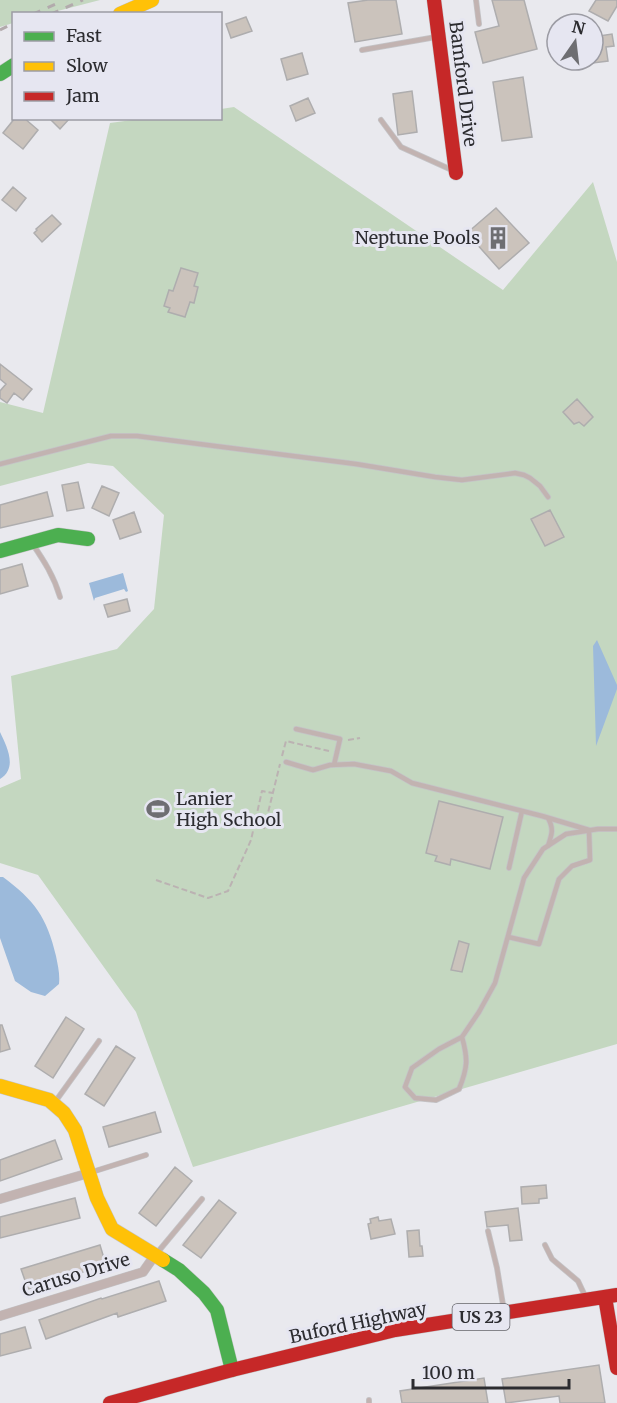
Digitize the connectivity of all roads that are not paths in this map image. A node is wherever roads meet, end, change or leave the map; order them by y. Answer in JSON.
{"nodes":[{"id":1,"x":152,"y":0,"type":"edge"},
{"id":2,"x":434,"y":0,"type":"edge"},
{"id":3,"x":476,"y":0,"type":"edge"},
{"id":4,"x":125,"y":12,"type":"edge"},
{"id":5,"x":479,"y":24,"type":"dead end"},
{"id":6,"x":439,"y":36,"type":"junction"},
{"id":7,"x":362,"y":50,"type":"dead end"},
{"id":8,"x":381,"y":120,"type":"dead end"},
{"id":9,"x":456,"y":172,"type":"joint"},
{"id":10,"x":0,"y":464,"type":"edge"},
{"id":11,"x":548,"y":496,"type":"dead end"},
{"id":12,"x":88,"y":539,"type":"dead end"},
{"id":13,"x":31,"y":541,"type":"junction"},
{"id":14,"x":0,"y":550,"type":"edge"},
{"id":15,"x":60,"y":597,"type":"dead end"},
{"id":16,"x":296,"y":729,"type":"dead end"},
{"id":17,"x":286,"y":762,"type":"dead end"},
{"id":18,"x":334,"y":765,"type":"junction"},
{"id":19,"x":522,"y":811,"type":"junction"},
{"id":20,"x":548,"y":818,"type":"junction"},
{"id":21,"x":617,"y":829,"type":"edge"},
{"id":22,"x":589,"y":830,"type":"junction"},
{"id":23,"x":548,"y":846,"type":"junction"},
{"id":24,"x":509,"y":868,"type":"dead end"},
{"id":25,"x":508,"y":937,"type":"junction"},
{"id":26,"x":462,"y":1037,"type":"junction"},
{"id":27,"x":99,"y":1041,"type":"dead end"},
{"id":28,"x":0,"y":1086,"type":"edge"},
{"id":29,"x":54,"y":1104,"type":"junction"},
{"id":30,"x":146,"y":1155,"type":"dead end"},
{"id":31,"x":89,"y":1173,"type":"junction"},
{"id":32,"x":0,"y":1199,"type":"edge"},
{"id":33,"x":202,"y":1199,"type":"dead end"},
{"id":34,"x":488,"y":1231,"type":"dead end"},
{"id":35,"x":544,"y":1245,"type":"dead end"},
{"id":36,"x":155,"y":1256,"type":"junction"},
{"id":37,"x":611,"y":1296,"type":"edge"},
{"id":38,"x":587,"y":1300,"type":"junction"},
{"id":39,"x":505,"y":1313,"type":"junction"},
{"id":40,"x":0,"y":1316,"type":"edge"},
{"id":41,"x":617,"y":1368,"type":"edge"},
{"id":42,"x":232,"y":1370,"type":"junction"},
{"id":43,"x":110,"y":1403,"type":"edge"}],
"edges":[{"from":1,"to":4,"type":"street"},
{"from":2,"to":6,"type":"street","name":"Bamford Drive"},
{"from":3,"to":5,"type":"lane"},
{"from":6,"to":7,"type":"lane"},
{"from":6,"to":9,"type":"street","name":"Bamford Drive"},
{"from":8,"to":9,"type":"lane"},
{"from":10,"to":11,"type":"lane"},
{"from":12,"to":13,"type":"street"},
{"from":13,"to":14,"type":"street"},
{"from":13,"to":15,"type":"lane"},
{"from":16,"to":18,"type":"lane"},
{"from":17,"to":18,"type":"lane"},
{"from":18,"to":19,"type":"lane"},
{"from":19,"to":20,"type":"lane"},
{"from":19,"to":24,"type":"lane"},
{"from":20,"to":22,"type":"lane"},
{"from":20,"to":23,"type":"lane"},
{"from":21,"to":22,"type":"lane"},
{"from":22,"to":23,"type":"lane"},
{"from":22,"to":25,"type":"lane"},
{"from":23,"to":25,"type":"lane"},
{"from":25,"to":26,"type":"lane"},
{"from":26,"to":26,"type":"lane"},
{"from":27,"to":29,"type":"lane"},
{"from":28,"to":29,"type":"street"},
{"from":29,"to":31,"type":"street"},
{"from":30,"to":31,"type":"lane"},
{"from":31,"to":32,"type":"street"},
{"from":31,"to":36,"type":"street"},
{"from":33,"to":36,"type":"lane"},
{"from":34,"to":39,"type":"lane"},
{"from":35,"to":38,"type":"lane"},
{"from":36,"to":40,"type":"street","name":"Caruso Drive"},
{"from":36,"to":42,"type":"street"},
{"from":37,"to":38,"type":"street","name":"Buford Highway","number":"US 23"},
{"from":37,"to":41,"type":"street"},
{"from":38,"to":39,"type":"street","name":"Buford Highway","number":"US 23"},
{"from":39,"to":42,"type":"street","name":"Buford Highway","number":"US 23"},
{"from":42,"to":43,"type":"street","name":"Buford Highway","number":"US 23"}]}
